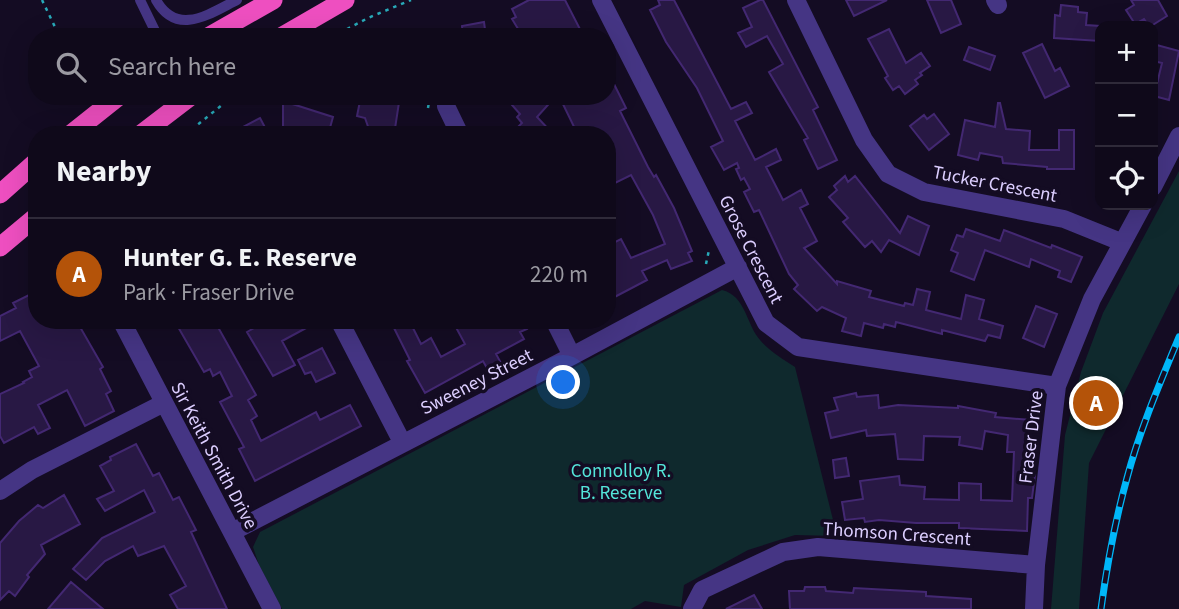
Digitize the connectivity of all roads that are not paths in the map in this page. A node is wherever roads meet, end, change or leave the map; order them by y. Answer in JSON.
{"nodes":[{"id":1,"x":140,"y":0,"type":"edge"},
{"id":2,"x":156,"y":0,"type":"edge"},
{"id":3,"x":237,"y":0,"type":"edge"},
{"id":4,"x":273,"y":0,"type":"edge"},
{"id":5,"x":345,"y":0,"type":"edge"},
{"id":6,"x":600,"y":0,"type":"edge"},
{"id":7,"x":796,"y":0,"type":"edge"},
{"id":8,"x":154,"y":28,"type":"edge"},
{"id":9,"x":224,"y":28,"type":"edge"},
{"id":10,"x":297,"y":28,"type":"edge"},
{"id":11,"x":614,"y":28,"type":"edge"},
{"id":12,"x":616,"y":31,"type":"edge"},
{"id":13,"x":108,"y":105,"type":"edge"},
{"id":14,"x":179,"y":105,"type":"edge"},
{"id":15,"x":446,"y":106,"type":"dead end"},
{"id":16,"x":81,"y":126,"type":"edge"},
{"id":17,"x":152,"y":126,"type":"edge"},
{"id":18,"x":456,"y":126,"type":"edge"},
{"id":19,"x":1179,"y":136,"type":"edge"},
{"id":20,"x":28,"y":173,"type":"edge"},
{"id":21,"x":1158,"y":177,"type":"edge"},
{"id":22,"x":0,"y":194,"type":"edge"},
{"id":23,"x":1140,"y":210,"type":"edge"},
{"id":24,"x":28,"y":224,"type":"edge"},
{"id":25,"x":1121,"y":242,"type":"junction"},
{"id":26,"x":0,"y":247,"type":"edge"},
{"id":27,"x":738,"y":267,"type":"junction"},
{"id":28,"x":126,"y":329,"type":"edge"},
{"id":29,"x":344,"y":329,"type":"edge"},
{"id":30,"x":558,"y":329,"type":"edge"},
{"id":31,"x":572,"y":356,"type":"junction"},
{"id":32,"x":1058,"y":386,"type":"junction"},
{"id":33,"x":164,"y":403,"type":"junction"},
{"id":34,"x":402,"y":442,"type":"junction"},
{"id":35,"x":0,"y":491,"type":"edge"},
{"id":36,"x":232,"y":532,"type":"junction"},
{"id":37,"x":1036,"y":565,"type":"junction"},
{"id":38,"x":272,"y":609,"type":"edge"},
{"id":39,"x":692,"y":609,"type":"edge"},
{"id":40,"x":1034,"y":609,"type":"edge"}],
"edges":[{"from":1,"to":8,"type":"lane"},
{"from":2,"to":3,"type":"lane"},
{"from":4,"to":9,"type":"highway"},
{"from":5,"to":10,"type":"highway"},
{"from":6,"to":11,"type":"street","name":"Grose Crescent"},
{"from":7,"to":25,"type":"street","name":"Tucker Crescent"},
{"from":12,"to":27,"type":"street","name":"Grose Crescent"},
{"from":13,"to":16,"type":"highway"},
{"from":14,"to":17,"type":"highway"},
{"from":15,"to":18,"type":"street"},
{"from":19,"to":21,"type":"street"},
{"from":20,"to":22,"type":"highway"},
{"from":23,"to":25,"type":"street","name":"Fraser Drive"},
{"from":24,"to":26,"type":"highway"},
{"from":25,"to":32,"type":"street","name":"Fraser Drive"},
{"from":27,"to":31,"type":"street","name":"Sweeney Street"},
{"from":27,"to":32,"type":"street","name":"Grose Crescent"},
{"from":28,"to":33,"type":"street","name":"Sir Keith Smith Drive"},
{"from":29,"to":34,"type":"street"},
{"from":30,"to":31,"type":"street"},
{"from":31,"to":34,"type":"street","name":"Sweeney Street"},
{"from":32,"to":37,"type":"street","name":"Fraser Drive"},
{"from":33,"to":35,"type":"street"},
{"from":33,"to":36,"type":"street","name":"Sir Keith Smith Drive"},
{"from":34,"to":36,"type":"street","name":"Sweeney Street"},
{"from":36,"to":38,"type":"street","name":"Sir Keith Smith Drive"},
{"from":37,"to":39,"type":"street","name":"Thomson Crescent"},
{"from":37,"to":40,"type":"street","name":"Fraser Drive"}]}
